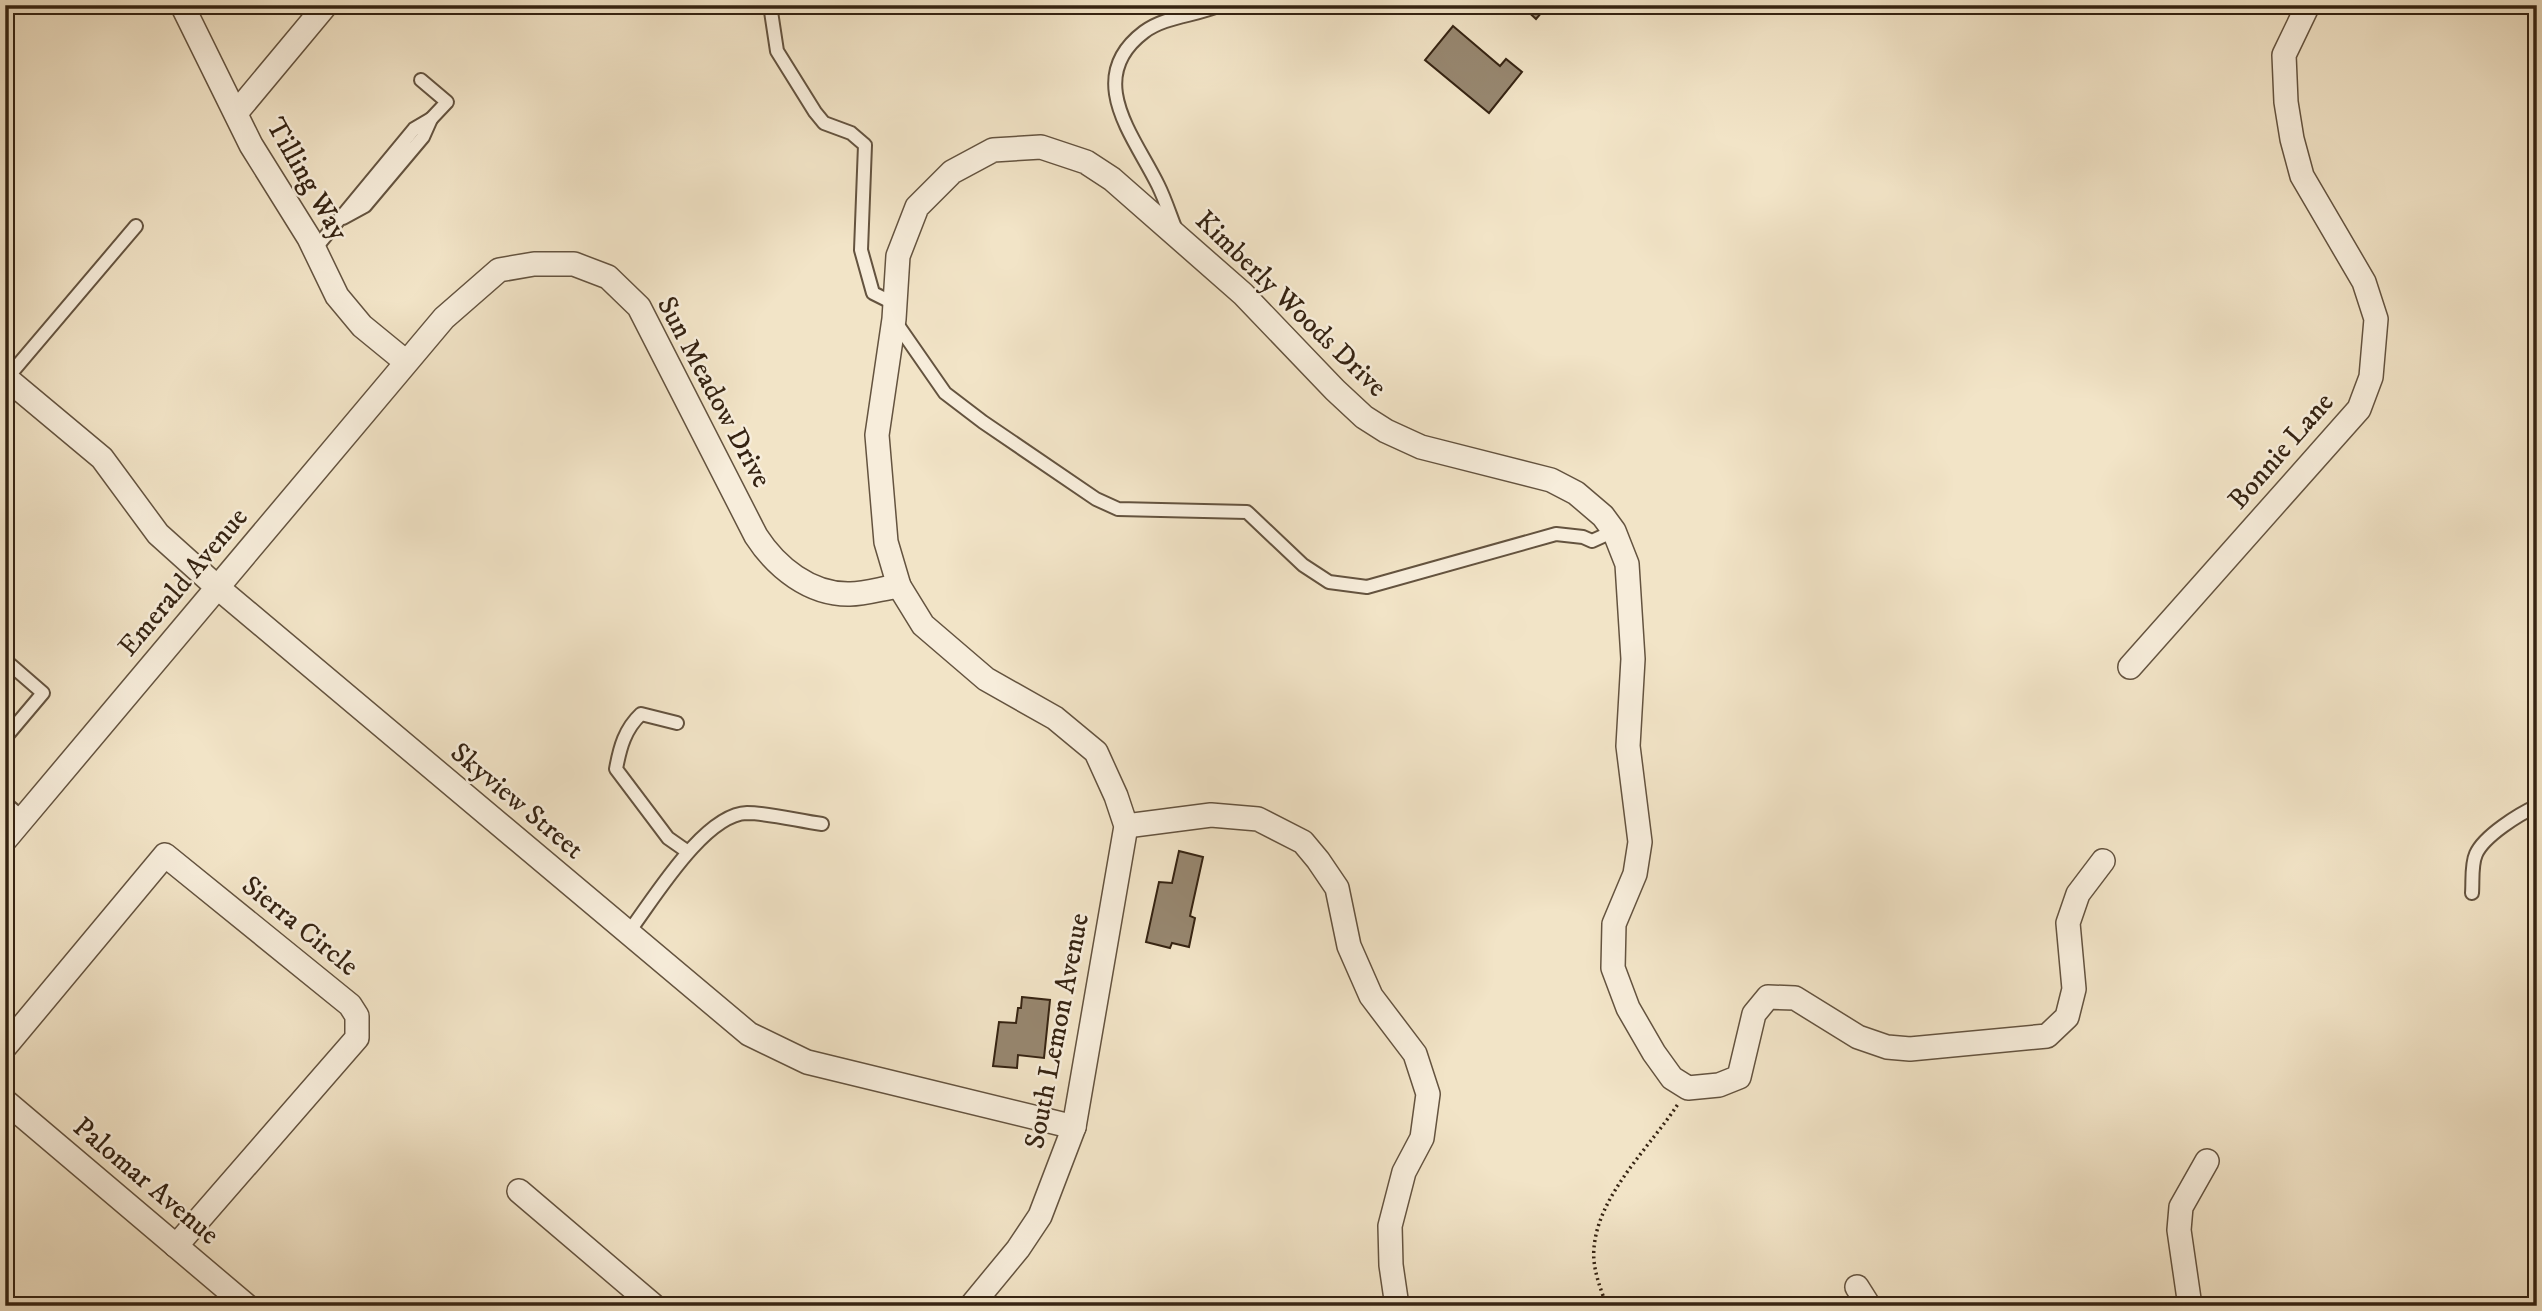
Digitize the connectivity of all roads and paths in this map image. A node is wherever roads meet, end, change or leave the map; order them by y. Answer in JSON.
{"nodes":[{"id":1,"x":182,"y":5,"type":"edge"},
{"id":2,"x":326,"y":5,"type":"edge"},
{"id":3,"x":770,"y":5,"type":"edge"},
{"id":4,"x":1220,"y":5,"type":"edge"},
{"id":5,"x":2308,"y":5,"type":"edge"},
{"id":6,"x":421,"y":80,"type":"dead end"},
{"id":7,"x":236,"y":113,"type":"junction"},
{"id":8,"x":136,"y":226,"type":"dead end"},
{"id":9,"x":1178,"y":236,"type":"junction"},
{"id":10,"x":314,"y":250,"type":"junction"},
{"id":11,"x":894,"y":312,"type":"junction"},
{"id":12,"x":406,"y":362,"type":"junction"},
{"id":13,"x":6,"y":377,"type":"edge"},
{"id":14,"x":1614,"y":531,"type":"junction"},
{"id":15,"x":899,"y":586,"type":"junction"},
{"id":16,"x":217,"y":587,"type":"junction"},
{"id":17,"x":5,"y":660,"type":"edge"},
{"id":18,"x":2130,"y":667,"type":"dead end"},
{"id":19,"x":677,"y":723,"type":"dead end"},
{"id":20,"x":5,"y":737,"type":"edge"},
{"id":21,"x":5,"y":803,"type":"edge"},
{"id":22,"x":2537,"y":806,"type":"edge"},
{"id":23,"x":23,"y":818,"type":"junction"},
{"id":24,"x":822,"y":824,"type":"dead end"},
{"id":25,"x":1126,"y":827,"type":"junction"},
{"id":26,"x":5,"y":839,"type":"edge"},
{"id":27,"x":688,"y":852,"type":"junction"},
{"id":28,"x":2104,"y":861,"type":"dead end"},
{"id":29,"x":2472,"y":893,"type":"dead end"},
{"id":30,"x":628,"y":933,"type":"junction"},
{"id":31,"x":5,"y":1047,"type":"edge"},
{"id":32,"x":1688,"y":1088,"type":"junction"},
{"id":33,"x":5,"y":1101,"type":"edge"},
{"id":34,"x":1074,"y":1127,"type":"junction"},
{"id":35,"x":2207,"y":1161,"type":"dead end"},
{"id":36,"x":519,"y":1191,"type":"dead end"},
{"id":37,"x":176,"y":1246,"type":"junction"},
{"id":38,"x":247,"y":1306,"type":"edge"},
{"id":39,"x":654,"y":1306,"type":"edge"},
{"id":40,"x":971,"y":1306,"type":"edge"},
{"id":41,"x":1397,"y":1306,"type":"edge"},
{"id":42,"x":1607,"y":1306,"type":"edge"},
{"id":43,"x":2190,"y":1306,"type":"edge"}],
"edges":[{"from":1,"to":7,"type":"street","name":"Tilling Way"},
{"from":2,"to":7,"type":"street"},
{"from":3,"to":11,"type":"lane"},
{"from":4,"to":9,"type":"lane"},
{"from":5,"to":18,"type":"street","name":"Bonnie Lane"},
{"from":6,"to":10,"type":"lane"},
{"from":7,"to":10,"type":"street","name":"Tilling Way"},
{"from":8,"to":13,"type":"lane"},
{"from":9,"to":11,"type":"street","name":"Kimberly Woods Drive"},
{"from":9,"to":14,"type":"street","name":"Kimberly Woods Drive"},
{"from":10,"to":12,"type":"street","name":"Tilling Way"},
{"from":11,"to":14,"type":"lane"},
{"from":11,"to":15,"type":"street","name":"Kimberly Woods Drive"},
{"from":12,"to":15,"type":"street","name":"Sun Meadow Drive"},
{"from":12,"to":16,"type":"street","name":"Emerald Avenue"},
{"from":13,"to":16,"type":"street","name":"Skyview Street"},
{"from":14,"to":32,"type":"street","name":"Kimberly Woods Drive"},
{"from":15,"to":25,"type":"street","name":"Kimberly Woods Drive"},
{"from":16,"to":23,"type":"street","name":"Emerald Avenue"},
{"from":16,"to":30,"type":"street","name":"Skyview Street"},
{"from":17,"to":20,"type":"lane"},
{"from":19,"to":27,"type":"lane"},
{"from":21,"to":23,"type":"lane"},
{"from":22,"to":29,"type":"lane"},
{"from":23,"to":26,"type":"street","name":"Emerald Avenue"},
{"from":24,"to":27,"type":"lane"},
{"from":25,"to":34,"type":"street","name":"South Lemon Avenue"},
{"from":25,"to":41,"type":"street"},
{"from":27,"to":30,"type":"lane"},
{"from":28,"to":32,"type":"street"},
{"from":30,"to":34,"type":"street","name":"Skyview Street"},
{"from":31,"to":37,"type":"street","name":"Sierra Circle"},
{"from":32,"to":42,"type":"path"},
{"from":33,"to":37,"type":"street","name":"Palomar Avenue"},
{"from":34,"to":40,"type":"street","name":"South Lemon Avenue"},
{"from":35,"to":43,"type":"street"},
{"from":36,"to":39,"type":"street"},
{"from":37,"to":38,"type":"street","name":"Palomar Avenue"}]}
